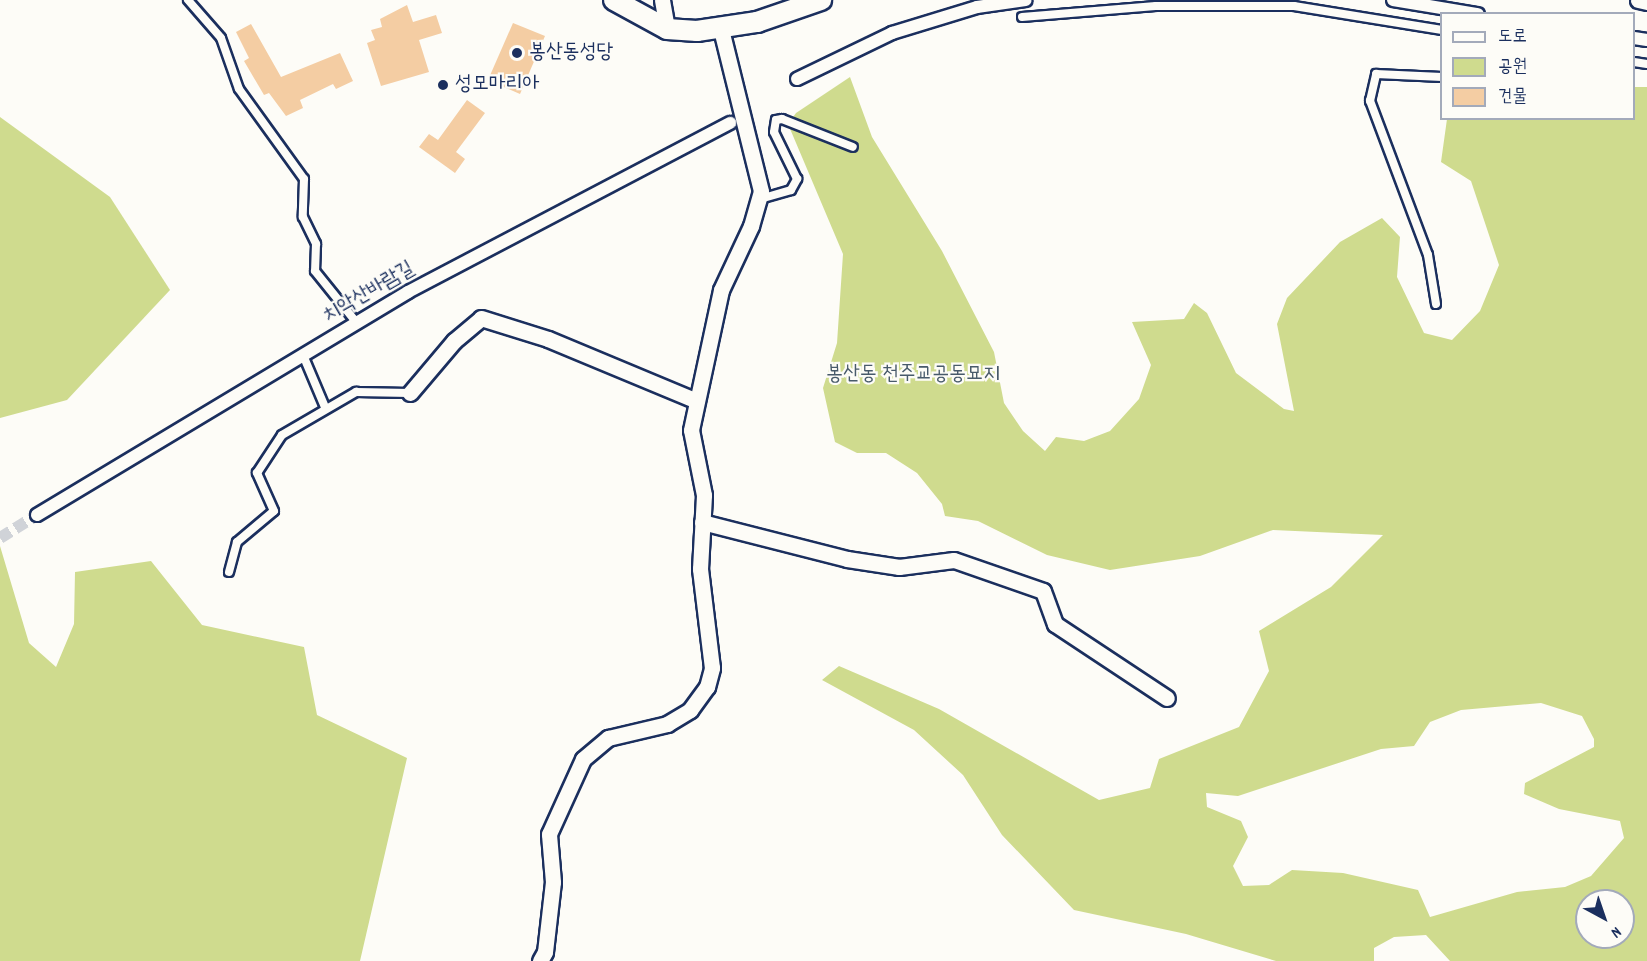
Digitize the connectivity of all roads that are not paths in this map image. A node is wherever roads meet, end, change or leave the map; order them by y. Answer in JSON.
{"nodes":[{"id":1,"x":188,"y":0,"type":"edge"},
{"id":2,"x":614,"y":0,"type":"edge"},
{"id":3,"x":662,"y":0,"type":"edge"},
{"id":4,"x":821,"y":0,"type":"edge"},
{"id":5,"x":1026,"y":0,"type":"edge"},
{"id":6,"x":1393,"y":0,"type":"edge"},
{"id":7,"x":1638,"y":0,"type":"edge"},
{"id":8,"x":1647,"y":2,"type":"edge"},
{"id":9,"x":1466,"y":12,"type":"edge"},
{"id":10,"x":1023,"y":17,"type":"dead end"},
{"id":11,"x":668,"y":29,"type":"junction"},
{"id":12,"x":721,"y":29,"type":"junction"},
{"id":13,"x":1440,"y":30,"type":"edge"},
{"id":14,"x":1440,"y":77,"type":"edge"},
{"id":15,"x":797,"y":79,"type":"dead end"},
{"id":16,"x":730,"y":123,"type":"dead end"},
{"id":17,"x":853,"y":147,"type":"dead end"},
{"id":18,"x":760,"y":199,"type":"junction"},
{"id":19,"x":1436,"y":304,"type":"dead end"},
{"id":20,"x":357,"y":323,"type":"junction"},
{"id":21,"x":303,"y":355,"type":"junction"},
{"id":22,"x":410,"y":393,"type":"joint"},
{"id":23,"x":697,"y":401,"type":"junction"},
{"id":24,"x":325,"y":407,"type":"junction"},
{"id":25,"x":37,"y":515,"type":"tunnel mouth"},
{"id":26,"x":702,"y":522,"type":"junction"},
{"id":27,"x":229,"y":572,"type":"dead end"},
{"id":28,"x":1167,"y":698,"type":"dead end"},
{"id":29,"x":540,"y":961,"type":"edge"}],
"edges":[{"from":1,"to":20,"type":"lane"},
{"from":2,"to":11,"type":"street"},
{"from":3,"to":11,"type":"street"},
{"from":4,"to":12,"type":"street"},
{"from":5,"to":15,"type":"street"},
{"from":6,"to":9,"type":"street"},
{"from":7,"to":8,"type":"street"},
{"from":10,"to":13,"type":"lane"},
{"from":11,"to":12,"type":"street"},
{"from":12,"to":18,"type":"street"},
{"from":14,"to":19,"type":"lane"},
{"from":16,"to":20,"type":"street","name":"치악산바람길"},
{"from":17,"to":18,"type":"lane"},
{"from":18,"to":23,"type":"street"},
{"from":20,"to":21,"type":"street","name":"치악산바람길"},
{"from":21,"to":24,"type":"lane"},
{"from":21,"to":25,"type":"street","name":"치악산바람길"},
{"from":22,"to":23,"type":"street"},
{"from":22,"to":24,"type":"lane"},
{"from":23,"to":26,"type":"street"},
{"from":24,"to":27,"type":"lane"},
{"from":26,"to":28,"type":"street"},
{"from":26,"to":29,"type":"street"}]}
